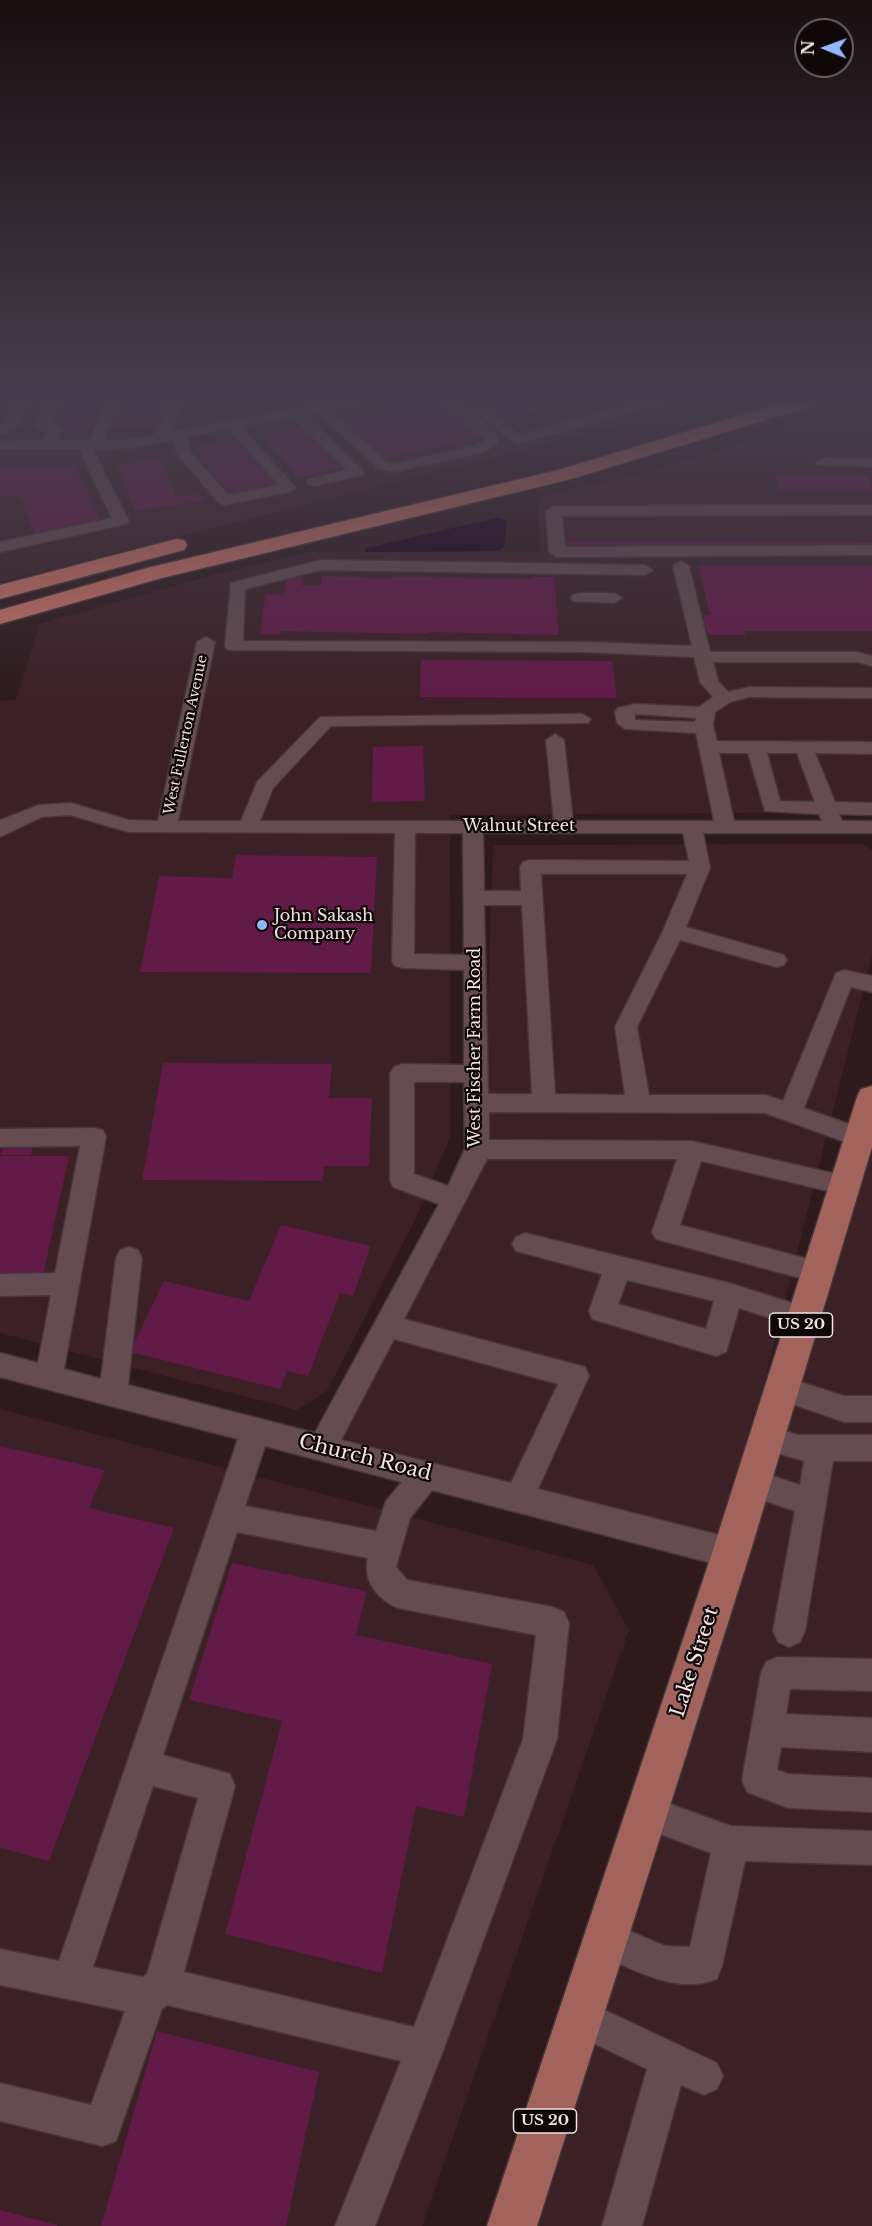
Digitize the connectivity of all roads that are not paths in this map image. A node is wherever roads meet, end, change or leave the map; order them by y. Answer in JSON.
{"nodes":[{"id":1,"x":116,"y":505,"type":"edge"},
{"id":2,"x":130,"y":505,"type":"edge"},
{"id":3,"x":439,"y":505,"type":"edge"},
{"id":4,"x":872,"y":510,"type":"edge"},
{"id":5,"x":135,"y":516,"type":"dead end"},
{"id":6,"x":872,"y":526,"type":"edge"},
{"id":7,"x":556,"y":532,"type":"junction"},
{"id":8,"x":191,"y":541,"type":"dead end"},
{"id":9,"x":872,"y":541,"type":"edge"},
{"id":10,"x":0,"y":547,"type":"edge"},
{"id":11,"x":872,"y":550,"type":"edge"},
{"id":12,"x":681,"y":566,"type":"dead end"},
{"id":13,"x":645,"y":570,"type":"dead end"},
{"id":14,"x":0,"y":592,"type":"edge"},
{"id":15,"x":579,"y":598,"type":"dead end"},
{"id":16,"x":614,"y":598,"type":"dead end"},
{"id":17,"x":0,"y":617,"type":"edge"},
{"id":18,"x":206,"y":642,"type":"dead end"},
{"id":19,"x":702,"y":655,"type":"junction"},
{"id":20,"x":872,"y":661,"type":"edge"},
{"id":21,"x":872,"y":693,"type":"edge"},
{"id":22,"x":724,"y":698,"type":"junction"},
{"id":23,"x":582,"y":719,"type":"dead end"},
{"id":24,"x":706,"y":729,"type":"junction"},
{"id":25,"x":555,"y":740,"type":"dead end"},
{"id":26,"x":756,"y":747,"type":"junction"},
{"id":27,"x":804,"y":748,"type":"junction"},
{"id":28,"x":872,"y":748,"type":"edge"},
{"id":29,"x":872,"y":809,"type":"edge"},
{"id":30,"x":831,"y":818,"type":"junction"},
{"id":31,"x":473,"y":826,"type":"junction"},
{"id":32,"x":564,"y":826,"type":"junction"},
{"id":33,"x":692,"y":826,"type":"junction"},
{"id":34,"x":725,"y":826,"type":"junction"},
{"id":35,"x":167,"y":827,"type":"junction"},
{"id":36,"x":248,"y":827,"type":"junction"},
{"id":37,"x":405,"y":827,"type":"junction"},
{"id":38,"x":872,"y":827,"type":"edge"},
{"id":39,"x":0,"y":831,"type":"edge"},
{"id":40,"x":700,"y":867,"type":"junction"},
{"id":41,"x":474,"y":898,"type":"junction"},
{"id":42,"x":532,"y":898,"type":"junction"},
{"id":43,"x":674,"y":931,"type":"junction"},
{"id":44,"x":776,"y":960,"type":"dead end"},
{"id":45,"x":475,"y":963,"type":"junction"},
{"id":46,"x":872,"y":984,"type":"edge"},
{"id":47,"x":476,"y":1074,"type":"junction"},
{"id":48,"x":872,"y":1097,"type":"edge"},
{"id":49,"x":477,"y":1103,"type":"junction"},
{"id":50,"x":544,"y":1103,"type":"junction"},
{"id":51,"x":638,"y":1103,"type":"junction"},
{"id":52,"x":791,"y":1112,"type":"junction"},
{"id":53,"x":0,"y":1138,"type":"edge"},
{"id":54,"x":859,"y":1138,"type":"junction"},
{"id":55,"x":477,"y":1149,"type":"junction"},
{"id":56,"x":692,"y":1150,"type":"junction"},
{"id":57,"x":845,"y":1185,"type":"junction"},
{"id":58,"x":455,"y":1199,"type":"junction"},
{"id":59,"x":525,"y":1244,"type":"dead end"},
{"id":60,"x":129,"y":1258,"type":"dead end"},
{"id":61,"x":618,"y":1267,"type":"junction"},
{"id":62,"x":818,"y":1272,"type":"junction"},
{"id":63,"x":67,"y":1284,"type":"junction"},
{"id":64,"x":0,"y":1285,"type":"edge"},
{"id":65,"x":729,"y":1294,"type":"junction"},
{"id":66,"x":804,"y":1318,"type":"junction"},
{"id":67,"x":387,"y":1326,"type":"junction"},
{"id":68,"x":0,"y":1365,"type":"edge"},
{"id":69,"x":49,"y":1376,"type":"junction"},
{"id":70,"x":782,"y":1388,"type":"junction"},
{"id":71,"x":113,"y":1393,"type":"junction"},
{"id":72,"x":872,"y":1409,"type":"edge"},
{"id":73,"x":256,"y":1430,"type":"junction"},
{"id":74,"x":766,"y":1438,"type":"junction"},
{"id":75,"x":322,"y":1448,"type":"junction"},
{"id":76,"x":872,"y":1448,"type":"edge"},
{"id":77,"x":820,"y":1449,"type":"junction"},
{"id":78,"x":426,"y":1473,"type":"junction"},
{"id":79,"x":753,"y":1482,"type":"junction"},
{"id":80,"x":519,"y":1498,"type":"junction"},
{"id":81,"x":811,"y":1503,"type":"junction"},
{"id":82,"x":225,"y":1516,"type":"junction"},
{"id":83,"x":387,"y":1547,"type":"junction"},
{"id":84,"x":731,"y":1553,"type":"junction"},
{"id":85,"x":789,"y":1631,"type":"dead end"},
{"id":86,"x":872,"y":1675,"type":"edge"},
{"id":87,"x":767,"y":1730,"type":"junction"},
{"id":88,"x":872,"y":1735,"type":"edge"},
{"id":89,"x":142,"y":1767,"type":"junction"},
{"id":90,"x":872,"y":1795,"type":"edge"},
{"id":91,"x":645,"y":1812,"type":"junction"},
{"id":92,"x":731,"y":1843,"type":"junction"},
{"id":93,"x":872,"y":1848,"type":"edge"},
{"id":94,"x":604,"y":1938,"type":"junction"},
{"id":95,"x":0,"y":1966,"type":"edge"},
{"id":96,"x":70,"y":1981,"type":"junction"},
{"id":97,"x":155,"y":1991,"type":"junction"},
{"id":98,"x":579,"y":2016,"type":"junction"},
{"id":99,"x":425,"y":2048,"type":"junction"},
{"id":100,"x":669,"y":2059,"type":"junction"},
{"id":101,"x":704,"y":2076,"type":"dead end"},
{"id":102,"x":0,"y":2102,"type":"edge"},
{"id":103,"x":355,"y":2226,"type":"edge"},
{"id":104,"x":512,"y":2226,"type":"edge"},
{"id":105,"x":622,"y":2226,"type":"edge"}],
"edges":[{"from":1,"to":10,"type":"street"},
{"from":2,"to":5,"type":"street"},
{"from":3,"to":17,"type":"highway"},
{"from":4,"to":7,"type":"street"},
{"from":6,"to":7,"type":"street"},
{"from":7,"to":9,"type":"street"},
{"from":7,"to":11,"type":"street"},
{"from":8,"to":14,"type":"highway"},
{"from":12,"to":19,"type":"street"},
{"from":13,"to":19,"type":"street"},
{"from":15,"to":16,"type":"street"},
{"from":18,"to":35,"type":"street","name":"West Fullerton Avenue"},
{"from":19,"to":20,"type":"street"},
{"from":19,"to":22,"type":"street"},
{"from":21,"to":22,"type":"street"},
{"from":22,"to":24,"type":"street"},
{"from":23,"to":36,"type":"street"},
{"from":24,"to":26,"type":"street"},
{"from":24,"to":34,"type":"street"},
{"from":25,"to":32,"type":"street"},
{"from":26,"to":27,"type":"street"},
{"from":26,"to":30,"type":"street"},
{"from":27,"to":28,"type":"street"},
{"from":27,"to":30,"type":"street"},
{"from":29,"to":30,"type":"street"},
{"from":30,"to":34,"type":"street","name":"Walnut Street"},
{"from":30,"to":38,"type":"street","name":"Walnut Street"},
{"from":31,"to":32,"type":"street","name":"Walnut Street"},
{"from":31,"to":37,"type":"street","name":"Walnut Street"},
{"from":31,"to":41,"type":"street","name":"West Fischer Farm Road"},
{"from":32,"to":33,"type":"street","name":"Walnut Street"},
{"from":33,"to":34,"type":"street","name":"Walnut Street"},
{"from":33,"to":40,"type":"street"},
{"from":35,"to":36,"type":"street","name":"Walnut Street"},
{"from":35,"to":39,"type":"street","name":"Walnut Street"},
{"from":36,"to":37,"type":"street","name":"Walnut Street"},
{"from":37,"to":45,"type":"street"},
{"from":40,"to":42,"type":"street"},
{"from":40,"to":43,"type":"street"},
{"from":41,"to":42,"type":"street"},
{"from":41,"to":45,"type":"street","name":"West Fischer Farm Road"},
{"from":42,"to":50,"type":"street"},
{"from":43,"to":44,"type":"street"},
{"from":43,"to":51,"type":"street"},
{"from":45,"to":47,"type":"street","name":"West Fischer Farm Road"},
{"from":46,"to":52,"type":"street"},
{"from":47,"to":49,"type":"street","name":"West Fischer Farm Road"},
{"from":47,"to":58,"type":"street"},
{"from":48,"to":54,"type":"main road","name":"Lake Street","number":"US 20"},
{"from":49,"to":50,"type":"street"},
{"from":49,"to":55,"type":"street","name":"West Fischer Farm Road"},
{"from":50,"to":51,"type":"street"},
{"from":51,"to":52,"type":"street"},
{"from":52,"to":54,"type":"street"},
{"from":53,"to":63,"type":"street"},
{"from":54,"to":57,"type":"main road","name":"Lake Street","number":"US 20"},
{"from":55,"to":56,"type":"street"},
{"from":55,"to":58,"type":"street","name":"West Fischer Farm Road"},
{"from":56,"to":57,"type":"street"},
{"from":56,"to":62,"type":"street"},
{"from":57,"to":62,"type":"main road","name":"Lake Street","number":"US 20"},
{"from":58,"to":67,"type":"street","name":"West Fischer Farm Road"},
{"from":59,"to":61,"type":"street"},
{"from":60,"to":71,"type":"street"},
{"from":61,"to":65,"type":"street"},
{"from":61,"to":65,"type":"street"},
{"from":62,"to":66,"type":"main road","name":"Lake Street","number":"US 20"},
{"from":63,"to":64,"type":"street"},
{"from":63,"to":69,"type":"street"},
{"from":65,"to":66,"type":"street"},
{"from":66,"to":70,"type":"main road","name":"Lake Street","number":"US 20"},
{"from":67,"to":75,"type":"street","name":"West Fischer Farm Road"},
{"from":67,"to":80,"type":"street"},
{"from":68,"to":69,"type":"street","name":"Church Road"},
{"from":69,"to":71,"type":"street","name":"Church Road"},
{"from":70,"to":72,"type":"street"},
{"from":70,"to":74,"type":"main road","name":"Lake Street","number":"US 20"},
{"from":71,"to":73,"type":"street","name":"Church Road"},
{"from":73,"to":75,"type":"street","name":"Church Road"},
{"from":73,"to":82,"type":"street"},
{"from":74,"to":77,"type":"street"},
{"from":74,"to":79,"type":"main road","name":"Lake Street","number":"US 20"},
{"from":75,"to":78,"type":"street","name":"Church Road"},
{"from":76,"to":77,"type":"street"},
{"from":77,"to":81,"type":"street"},
{"from":78,"to":80,"type":"street","name":"Church Road"},
{"from":78,"to":83,"type":"street"},
{"from":79,"to":81,"type":"street"},
{"from":79,"to":84,"type":"main road","name":"Lake Street","number":"US 20"},
{"from":80,"to":84,"type":"street","name":"Church Road"},
{"from":81,"to":85,"type":"street"},
{"from":82,"to":83,"type":"street"},
{"from":82,"to":89,"type":"street"},
{"from":83,"to":99,"type":"street"},
{"from":84,"to":91,"type":"main road","name":"Lake Street","number":"US 20"},
{"from":86,"to":87,"type":"street"},
{"from":87,"to":88,"type":"street"},
{"from":87,"to":90,"type":"street"},
{"from":89,"to":96,"type":"street"},
{"from":89,"to":97,"type":"street"},
{"from":91,"to":92,"type":"street"},
{"from":91,"to":94,"type":"main road","name":"Lake Street","number":"US 20"},
{"from":92,"to":93,"type":"street"},
{"from":92,"to":94,"type":"street"},
{"from":94,"to":98,"type":"main road","name":"Lake Street","number":"US 20"},
{"from":95,"to":96,"type":"street"},
{"from":96,"to":97,"type":"street"},
{"from":97,"to":99,"type":"street"},
{"from":97,"to":102,"type":"street"},
{"from":98,"to":100,"type":"street"},
{"from":98,"to":104,"type":"main road","name":"Lake Street","number":"US 20"},
{"from":99,"to":103,"type":"street"},
{"from":100,"to":101,"type":"street"},
{"from":100,"to":105,"type":"street"}]}
